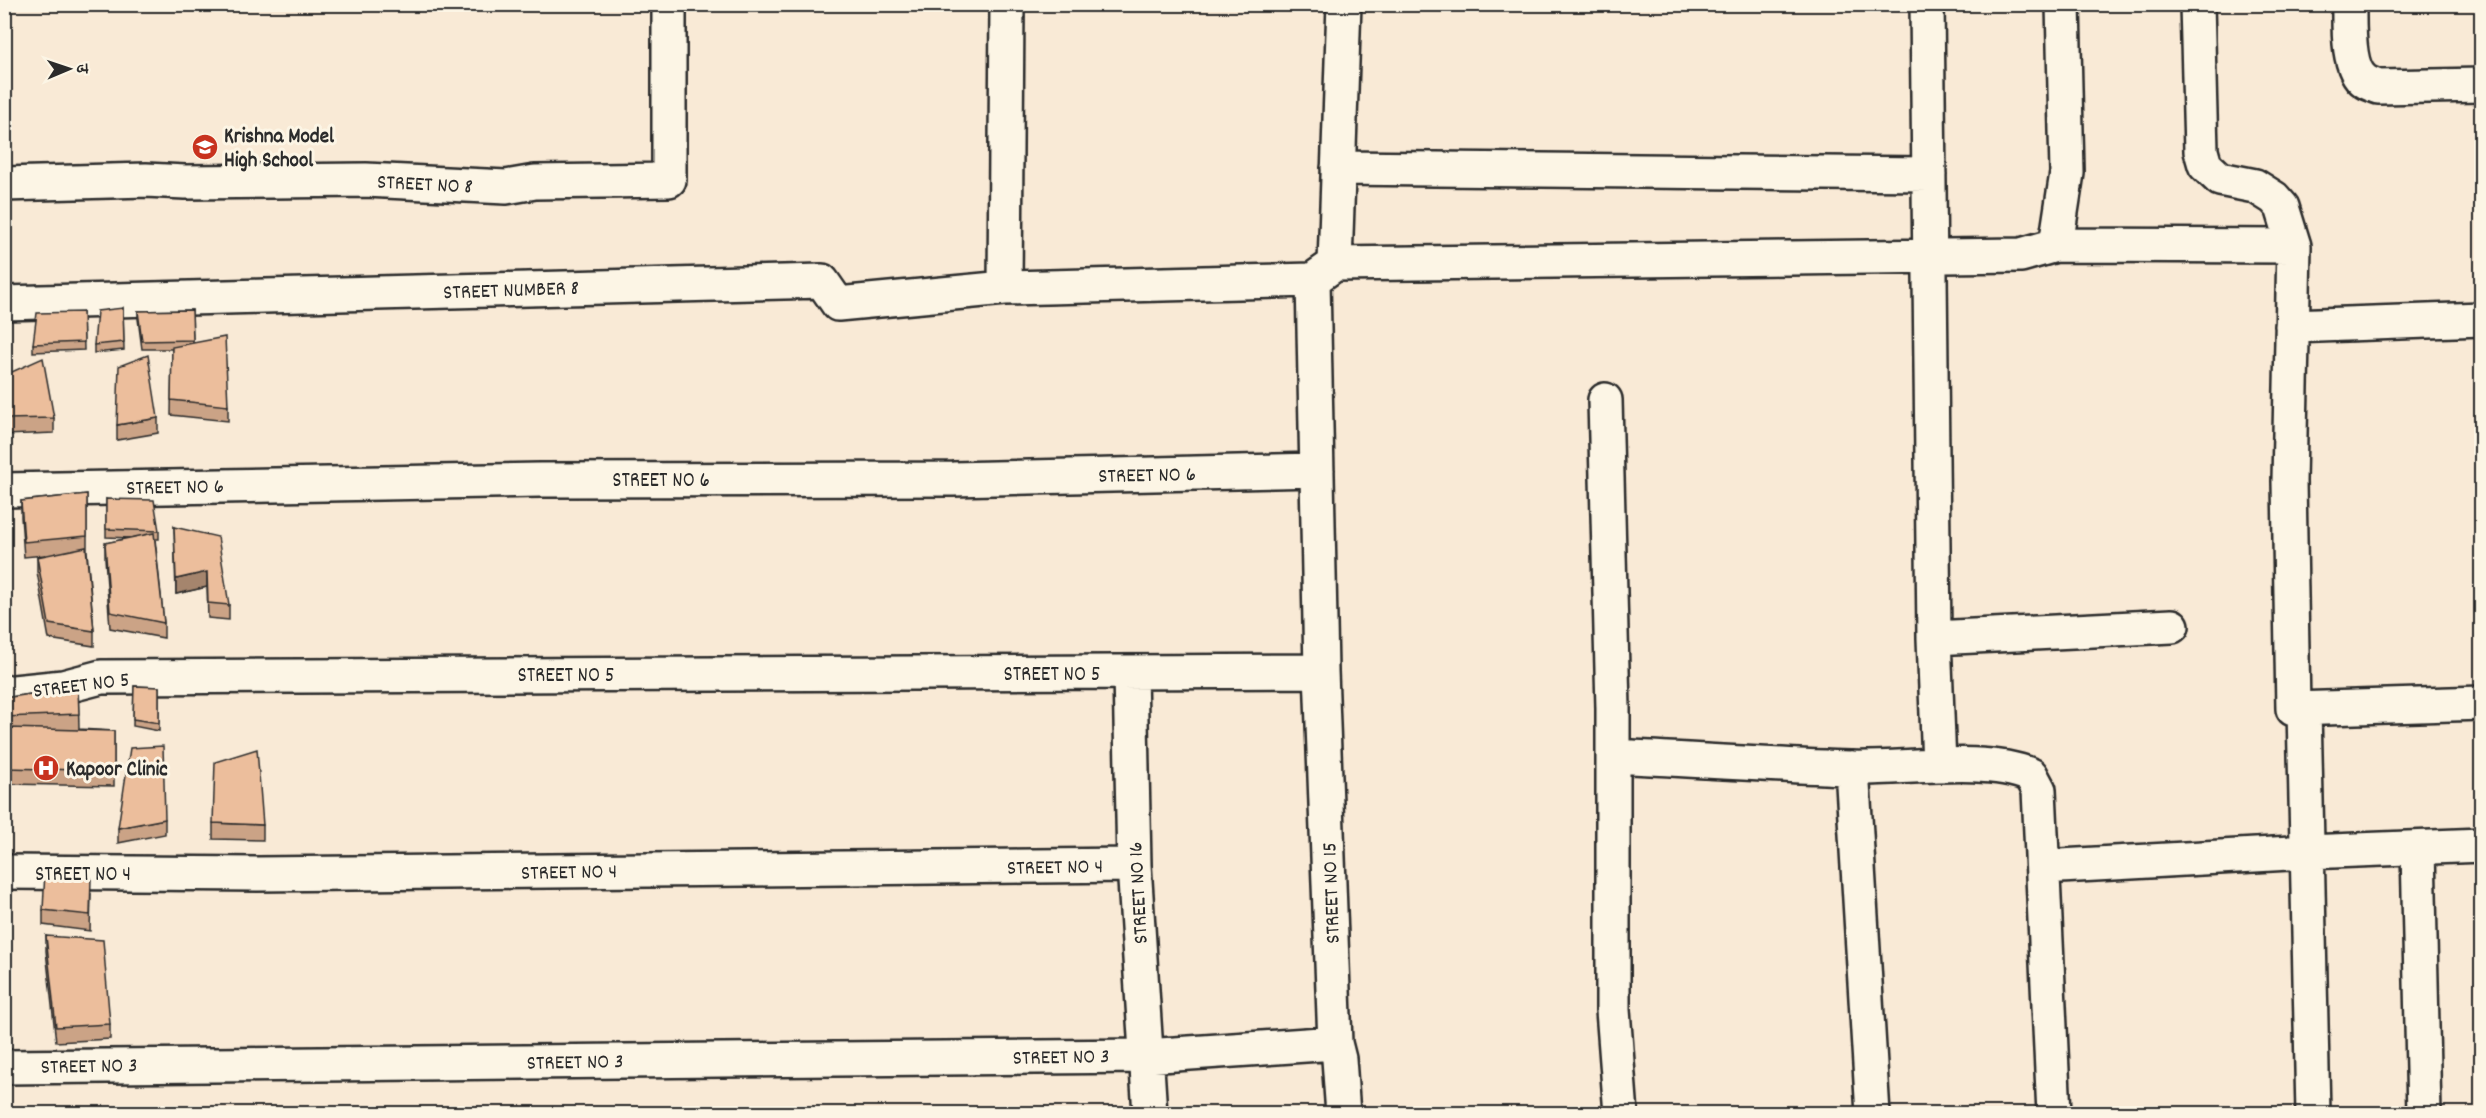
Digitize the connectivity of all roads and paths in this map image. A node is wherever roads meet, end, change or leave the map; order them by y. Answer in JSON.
{"nodes":[{"id":1,"x":669,"y":4,"type":"edge"},
{"id":2,"x":1007,"y":4,"type":"edge"},
{"id":3,"x":1344,"y":4,"type":"edge"},
{"id":4,"x":1927,"y":4,"type":"edge"},
{"id":5,"x":2063,"y":4,"type":"edge"},
{"id":6,"x":2197,"y":4,"type":"edge"},
{"id":7,"x":2349,"y":4,"type":"edge"},
{"id":8,"x":2481,"y":85,"type":"edge"},
{"id":9,"x":1338,"y":168,"type":"junction"},
{"id":10,"x":1929,"y":174,"type":"junction"},
{"id":11,"x":4,"y":184,"type":"edge"},
{"id":12,"x":2056,"y":245,"type":"junction"},
{"id":13,"x":2294,"y":246,"type":"junction"},
{"id":14,"x":1930,"y":256,"type":"junction"},
{"id":15,"x":1324,"y":272,"type":"junction"},
{"id":16,"x":1005,"y":288,"type":"junction"},
{"id":17,"x":4,"y":303,"type":"edge"},
{"id":18,"x":2481,"y":319,"type":"edge"},
{"id":19,"x":2292,"y":326,"type":"junction"},
{"id":20,"x":1605,"y":400,"type":"dead end"},
{"id":21,"x":1317,"y":470,"type":"junction"},
{"id":22,"x":4,"y":490,"type":"edge"},
{"id":23,"x":2172,"y":626,"type":"dead end"},
{"id":24,"x":1934,"y":638,"type":"junction"},
{"id":25,"x":1321,"y":671,"type":"junction"},
{"id":26,"x":1130,"y":673,"type":"junction"},
{"id":27,"x":4,"y":693,"type":"edge"},
{"id":28,"x":2481,"y":703,"type":"edge"},
{"id":29,"x":2304,"y":709,"type":"junction"},
{"id":30,"x":1613,"y":756,"type":"junction"},
{"id":31,"x":1939,"y":765,"type":"junction"},
{"id":32,"x":1852,"y":768,"type":"junction"},
{"id":33,"x":2481,"y":845,"type":"edge"},
{"id":34,"x":2418,"y":849,"type":"junction"},
{"id":35,"x":2307,"y":852,"type":"junction"},
{"id":36,"x":1134,"y":865,"type":"junction"},
{"id":37,"x":2043,"y":867,"type":"junction"},
{"id":38,"x":4,"y":872,"type":"edge"},
{"id":39,"x":1335,"y":1044,"type":"junction"},
{"id":40,"x":1146,"y":1056,"type":"junction"},
{"id":41,"x":4,"y":1067,"type":"edge"},
{"id":42,"x":1150,"y":1113,"type":"edge"},
{"id":43,"x":1343,"y":1113,"type":"edge"},
{"id":44,"x":1621,"y":1113,"type":"edge"},
{"id":45,"x":1873,"y":1113,"type":"edge"},
{"id":46,"x":2054,"y":1113,"type":"edge"},
{"id":47,"x":2313,"y":1113,"type":"edge"},
{"id":48,"x":2424,"y":1113,"type":"edge"}],
"edges":[{"from":1,"to":11,"type":"street","name":"STREET NO 8"},
{"from":2,"to":16,"type":"street"},
{"from":3,"to":9,"type":"street","name":"STREET NO 15"},
{"from":4,"to":10,"type":"street"},
{"from":5,"to":12,"type":"street"},
{"from":6,"to":13,"type":"street"},
{"from":7,"to":8,"type":"street"},
{"from":9,"to":10,"type":"street"},
{"from":9,"to":15,"type":"street","name":"STREET NO 15"},
{"from":10,"to":14,"type":"street"},
{"from":12,"to":13,"type":"street"},
{"from":12,"to":14,"type":"street"},
{"from":13,"to":19,"type":"street"},
{"from":14,"to":15,"type":"street"},
{"from":14,"to":24,"type":"street"},
{"from":15,"to":16,"type":"street"},
{"from":15,"to":21,"type":"street","name":"STREET NO 15"},
{"from":16,"to":17,"type":"street","name":"STREET NUMBER 8"},
{"from":18,"to":19,"type":"street"},
{"from":19,"to":29,"type":"street"},
{"from":20,"to":30,"type":"street"},
{"from":21,"to":22,"type":"street","name":"STREET NO 6"},
{"from":21,"to":25,"type":"street","name":"STREET NO 15"},
{"from":23,"to":24,"type":"street"},
{"from":24,"to":31,"type":"street"},
{"from":25,"to":26,"type":"street","name":"STREET NO 5"},
{"from":25,"to":39,"type":"street","name":"STREET NO 15"},
{"from":26,"to":27,"type":"street","name":"STREET NO 5"},
{"from":26,"to":36,"type":"street","name":"STREET NO 16"},
{"from":28,"to":29,"type":"street"},
{"from":29,"to":35,"type":"street"},
{"from":30,"to":32,"type":"street"},
{"from":30,"to":44,"type":"street"},
{"from":31,"to":32,"type":"street"},
{"from":31,"to":37,"type":"street"},
{"from":32,"to":45,"type":"street"},
{"from":33,"to":34,"type":"street"},
{"from":34,"to":35,"type":"street"},
{"from":34,"to":48,"type":"street"},
{"from":35,"to":37,"type":"street"},
{"from":35,"to":47,"type":"street"},
{"from":36,"to":38,"type":"street","name":"STREET NO 4"},
{"from":36,"to":40,"type":"street","name":"STREET NO 16"},
{"from":37,"to":46,"type":"street"},
{"from":39,"to":40,"type":"street","name":"STREET NO 3"},
{"from":39,"to":43,"type":"street","name":"STREET NO 15"},
{"from":40,"to":41,"type":"street","name":"STREET NO 3"},
{"from":40,"to":42,"type":"street","name":"STREET NO 16"}]}
